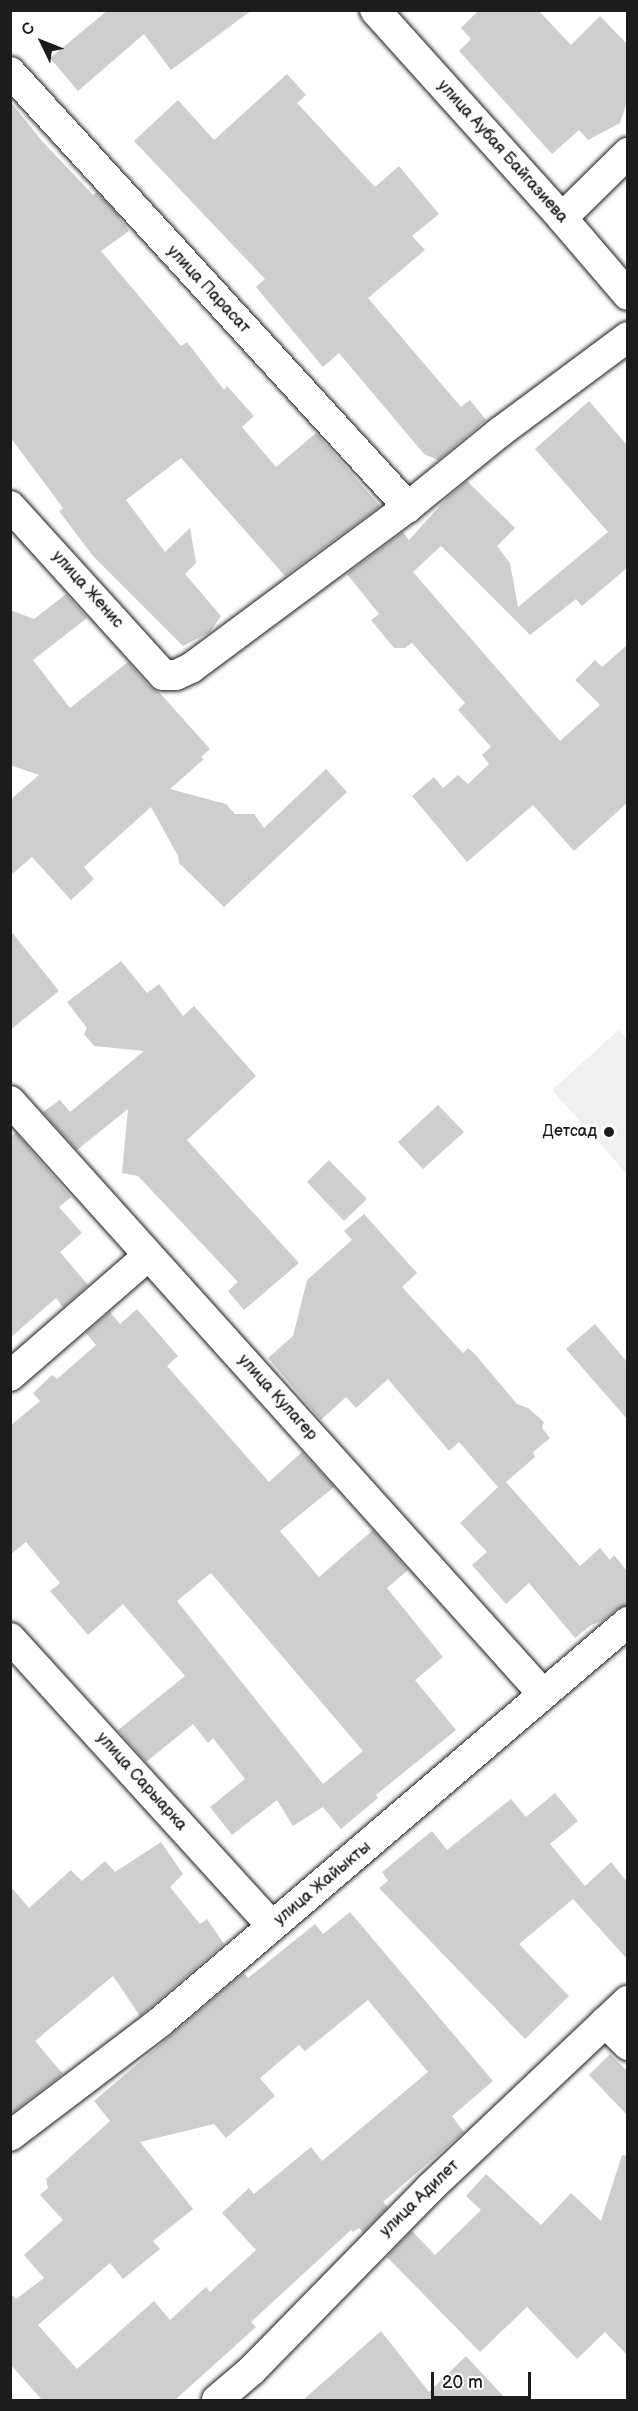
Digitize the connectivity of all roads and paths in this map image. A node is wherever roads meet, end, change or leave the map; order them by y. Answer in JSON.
{"nodes":[{"id":1,"x":375,"y":10,"type":"edge"},
{"id":2,"x":10,"y":72,"type":"edge"},
{"id":3,"x":627,"y":153,"type":"edge"},
{"id":4,"x":562,"y":218,"type":"junction"},
{"id":5,"x":627,"y":295,"type":"edge"},
{"id":6,"x":627,"y":337,"type":"edge"},
{"id":7,"x":10,"y":506,"type":"edge"},
{"id":8,"x":408,"y":507,"type":"junction"},
{"id":9,"x":10,"y":1101,"type":"edge"},
{"id":10,"x":148,"y":1256,"type":"junction"},
{"id":11,"x":10,"y":1376,"type":"edge"},
{"id":12,"x":627,"y":1622,"type":"edge"},
{"id":13,"x":10,"y":1638,"type":"edge"},
{"id":14,"x":543,"y":1695,"type":"junction"},
{"id":15,"x":272,"y":1926,"type":"junction"},
{"id":16,"x":627,"y":2001,"type":"edge"},
{"id":17,"x":605,"y":2022,"type":"junction"},
{"id":18,"x":627,"y":2045,"type":"edge"},
{"id":19,"x":10,"y":2136,"type":"edge"},
{"id":20,"x":217,"y":2400,"type":"edge"}],
"edges":[{"from":1,"to":4,"type":"street","name":"улица Аубая Байгазиева"},
{"from":2,"to":8,"type":"street","name":"улица Парасат"},
{"from":3,"to":4,"type":"street"},
{"from":4,"to":5,"type":"street","name":"улица Аубая Байгазиева"},
{"from":6,"to":8,"type":"street"},
{"from":7,"to":8,"type":"street","name":"улица Женис"},
{"from":9,"to":10,"type":"street","name":"улица Кулагер"},
{"from":10,"to":11,"type":"street"},
{"from":10,"to":14,"type":"street","name":"улица Кулагер"},
{"from":12,"to":14,"type":"street","name":"улица Жайыкты"},
{"from":13,"to":15,"type":"street","name":"улица Сарыарка"},
{"from":14,"to":15,"type":"street","name":"улица Жайыкты"},
{"from":15,"to":19,"type":"street","name":"улица Жайыкты"},
{"from":16,"to":17,"type":"street","name":"улица Адилет"},
{"from":17,"to":18,"type":"street"},
{"from":17,"to":20,"type":"street","name":"улица Адилет"}]}
